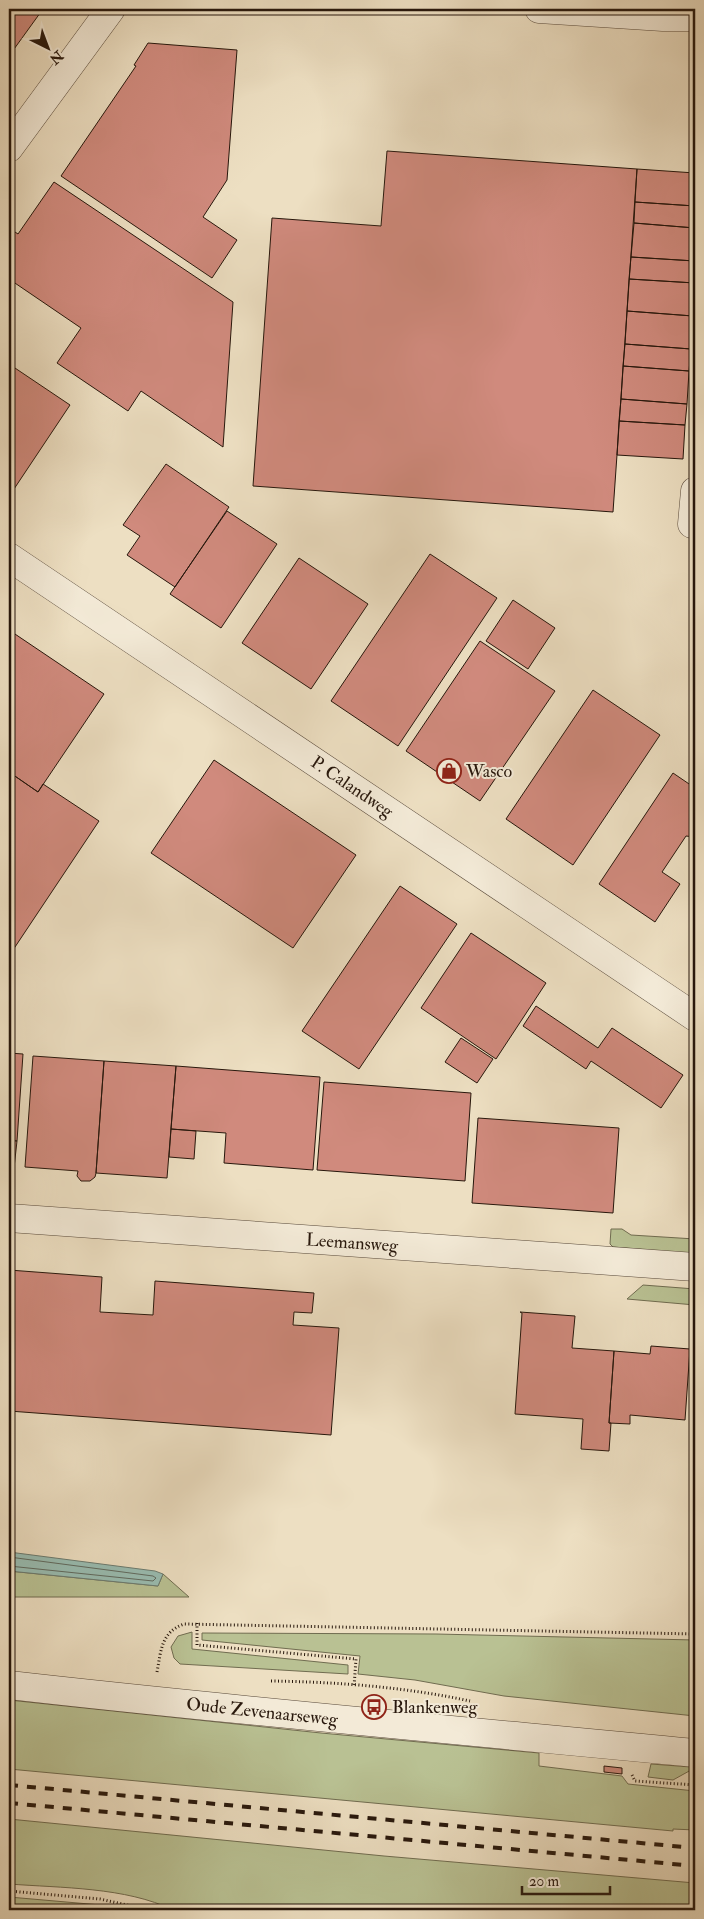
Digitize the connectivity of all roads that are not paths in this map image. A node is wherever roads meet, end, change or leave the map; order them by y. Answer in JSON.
{"nodes":[{"id":1,"x":111,"y":9,"type":"edge"},
{"id":2,"x":539,"y":9,"type":"edge"},
{"id":3,"x":695,"y":17,"type":"edge"},
{"id":4,"x":9,"y":148,"type":"edge"},
{"id":5,"x":695,"y":491,"type":"edge"},
{"id":6,"x":692,"y":524,"type":"dead end"},
{"id":7,"x":9,"y":557,"type":"edge"},
{"id":8,"x":695,"y":1017,"type":"edge"},
{"id":9,"x":9,"y":1218,"type":"edge"},
{"id":10,"x":695,"y":1267,"type":"edge"},
{"id":11,"x":9,"y":1685,"type":"edge"},
{"id":12,"x":694,"y":1753,"type":"edge"}],
"edges":[{"from":1,"to":4,"type":"street"},
{"from":2,"to":3,"type":"street"},
{"from":5,"to":6,"type":"street"},
{"from":7,"to":8,"type":"street","name":"P. Calandweg"},
{"from":9,"to":10,"type":"street","name":"Leemansweg"},
{"from":11,"to":12,"type":"street","name":"Oude Zevenaarseweg"}]}
